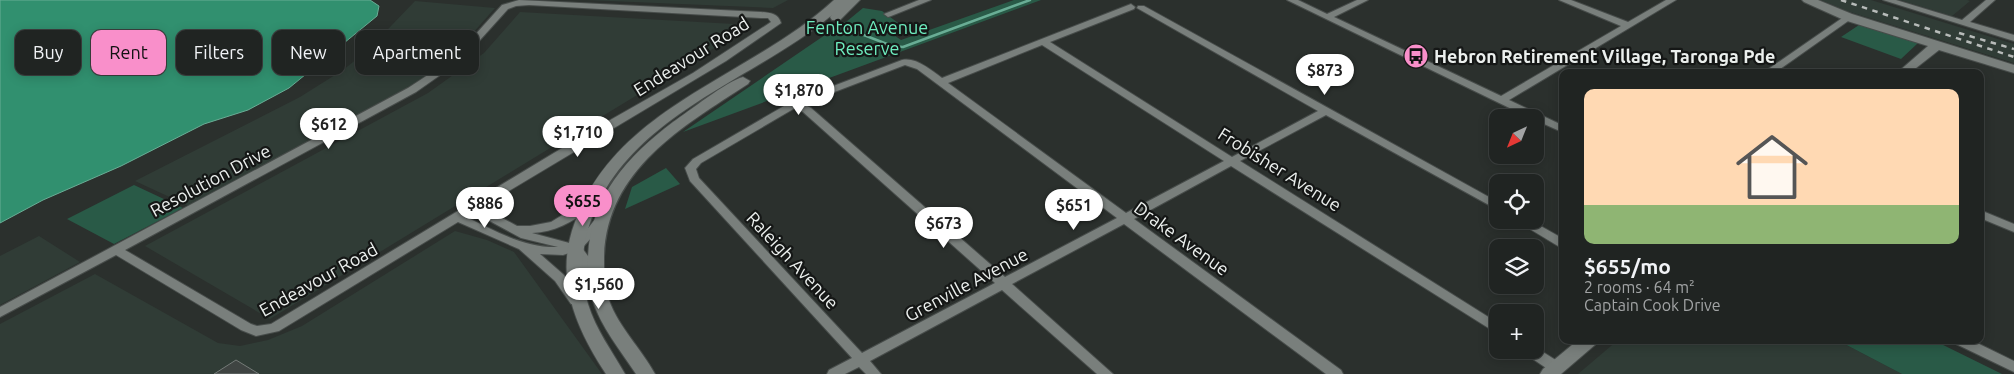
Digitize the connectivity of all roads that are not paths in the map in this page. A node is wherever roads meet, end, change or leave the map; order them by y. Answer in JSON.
{"nodes":[{"id":1,"x":841,"y":0,"type":"edge"},
{"id":2,"x":854,"y":0,"type":"edge"},
{"id":3,"x":927,"y":0,"type":"edge"},
{"id":4,"x":1290,"y":0,"type":"edge"},
{"id":5,"x":1364,"y":0,"type":"edge"},
{"id":6,"x":1563,"y":0,"type":"edge"},
{"id":7,"x":1672,"y":0,"type":"edge"},
{"id":8,"x":1808,"y":0,"type":"edge"},
{"id":9,"x":1887,"y":0,"type":"edge"},
{"id":10,"x":1991,"y":0,"type":"edge"},
{"id":11,"x":514,"y":3,"type":"joint"},
{"id":12,"x":1137,"y":4,"type":"edge"},
{"id":13,"x":888,"y":14,"type":"dead end"},
{"id":14,"x":1326,"y":17,"type":"junction"},
{"id":15,"x":1848,"y":17,"type":"junction"},
{"id":16,"x":1964,"y":23,"type":"junction"},
{"id":17,"x":1627,"y":25,"type":"junction"},
{"id":18,"x":2014,"y":38,"type":"edge"},
{"id":19,"x":1042,"y":41,"type":"junction"},
{"id":20,"x":1938,"y":44,"type":"junction"},
{"id":21,"x":1774,"y":69,"type":"edge"},
{"id":22,"x":1908,"y":69,"type":"edge"},
{"id":23,"x":2014,"y":69,"type":"edge"},
{"id":24,"x":941,"y":82,"type":"junction"},
{"id":25,"x":1501,"y":100,"type":"junction"},
{"id":26,"x":795,"y":104,"type":"junction"},
{"id":27,"x":1326,"y":111,"type":"junction"},
{"id":28,"x":1559,"y":128,"type":"edge"},
{"id":29,"x":1233,"y":162,"type":"junction"},
{"id":30,"x":1489,"y":202,"type":"edge"},
{"id":31,"x":586,"y":206,"type":"junction"},
{"id":32,"x":474,"y":208,"type":"junction"},
{"id":33,"x":1984,"y":216,"type":"edge"},
{"id":34,"x":458,"y":218,"type":"junction"},
{"id":35,"x":1126,"y":218,"type":"junction"},
{"id":36,"x":600,"y":221,"type":"junction"},
{"id":37,"x":508,"y":227,"type":"junction"},
{"id":38,"x":2014,"y":228,"type":"edge"},
{"id":39,"x":1537,"y":229,"type":"edge"},
{"id":40,"x":1559,"y":241,"type":"edge"},
{"id":41,"x":515,"y":243,"type":"junction"},
{"id":42,"x":575,"y":248,"type":"junction"},
{"id":43,"x":116,"y":250,"type":"junction"},
{"id":44,"x":1004,"y":284,"type":"junction"},
{"id":45,"x":600,"y":298,"type":"junction"},
{"id":46,"x":580,"y":307,"type":"junction"},
{"id":47,"x":0,"y":313,"type":"edge"},
{"id":48,"x":1489,"y":324,"type":"edge"},
{"id":49,"x":1585,"y":344,"type":"edge"},
{"id":50,"x":1968,"y":344,"type":"edge"},
{"id":51,"x":1539,"y":359,"type":"edge"},
{"id":52,"x":861,"y":360,"type":"junction"},
{"id":53,"x":2014,"y":367,"type":"edge"},
{"id":54,"x":1553,"y":371,"type":"edge"},
{"id":55,"x":616,"y":374,"type":"edge"},
{"id":56,"x":646,"y":374,"type":"edge"},
{"id":57,"x":834,"y":374,"type":"edge"},
{"id":58,"x":874,"y":374,"type":"edge"},
{"id":59,"x":1106,"y":374,"type":"edge"},
{"id":60,"x":1336,"y":374,"type":"edge"}],
"edges":[{"from":1,"to":31,"type":"main road"},
{"from":2,"to":36,"type":"main road"},
{"from":3,"to":13,"type":"street"},
{"from":4,"to":14,"type":"street"},
{"from":5,"to":14,"type":"street"},
{"from":6,"to":17,"type":"street"},
{"from":7,"to":17,"type":"street"},
{"from":8,"to":15,"type":"main road"},
{"from":9,"to":16,"type":"street"},
{"from":10,"to":16,"type":"street"},
{"from":11,"to":32,"type":"street","name":"Endeavour Road"},
{"from":11,"to":43,"type":"street","name":"Resolution Drive"},
{"from":12,"to":19,"type":"street"},
{"from":12,"to":27,"type":"street"},
{"from":14,"to":25,"type":"street"},
{"from":15,"to":20,"type":"main road"},
{"from":15,"to":21,"type":"street"},
{"from":16,"to":18,"type":"street"},
{"from":17,"to":25,"type":"street"},
{"from":19,"to":24,"type":"street"},
{"from":19,"to":29,"type":"street","name":"Frobisher Avenue"},
{"from":20,"to":22,"type":"main road"},
{"from":20,"to":23,"type":"main road"},
{"from":24,"to":26,"type":"street","name":"Drake Avenue"},
{"from":24,"to":35,"type":"street","name":"Drake Avenue"},
{"from":25,"to":28,"type":"street"},
{"from":26,"to":44,"type":"street"},
{"from":26,"to":52,"type":"street","name":"Raleigh Avenue"},
{"from":27,"to":29,"type":"street","name":"Grenville Avenue"},
{"from":27,"to":30,"type":"street"},
{"from":29,"to":35,"type":"street","name":"Grenville Avenue"},
{"from":29,"to":48,"type":"street","name":"Frobisher Avenue"},
{"from":31,"to":37,"type":"street"},
{"from":31,"to":42,"type":"main road"},
{"from":32,"to":34,"type":"street","name":"Endeavour Road"},
{"from":32,"to":37,"type":"street"},
{"from":33,"to":38,"type":"street"},
{"from":34,"to":41,"type":"street"},
{"from":34,"to":43,"type":"street","name":"Endeavour Road"},
{"from":35,"to":44,"type":"street","name":"Grenville Avenue"},
{"from":35,"to":60,"type":"street","name":"Drake Avenue"},
{"from":36,"to":42,"type":"street"},
{"from":36,"to":45,"type":"main road"},
{"from":37,"to":42,"type":"street"},
{"from":39,"to":40,"type":"street"},
{"from":41,"to":42,"type":"street"},
{"from":41,"to":46,"type":"street"},
{"from":42,"to":45,"type":"street"},
{"from":42,"to":46,"type":"main road"},
{"from":43,"to":47,"type":"street","name":"Resolution Drive"},
{"from":44,"to":52,"type":"street","name":"Grenville Avenue"},
{"from":44,"to":59,"type":"street"},
{"from":45,"to":56,"type":"main road"},
{"from":46,"to":55,"type":"main road"},
{"from":49,"to":54,"type":"main road"},
{"from":50,"to":53,"type":"street"},
{"from":51,"to":54,"type":"street"},
{"from":52,"to":57,"type":"street","name":"Grenville Avenue"},
{"from":52,"to":58,"type":"street","name":"Raleigh Avenue"}]}
